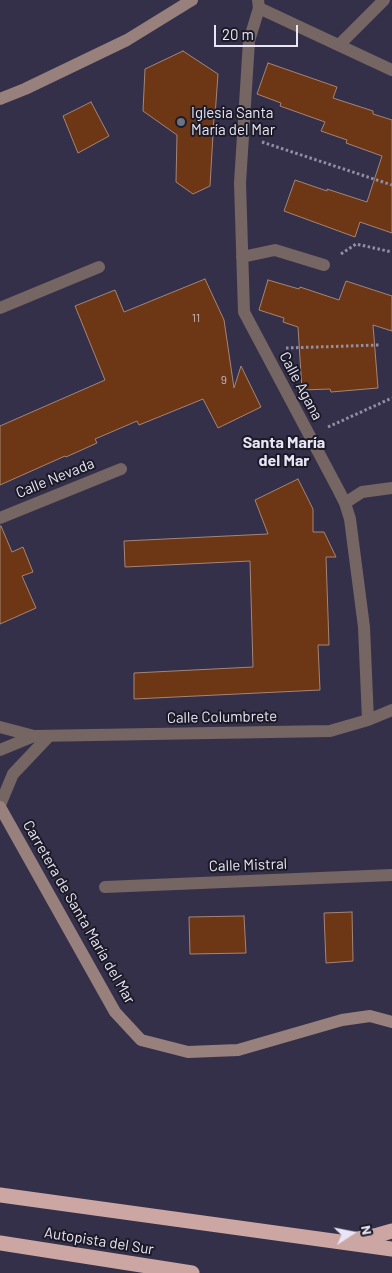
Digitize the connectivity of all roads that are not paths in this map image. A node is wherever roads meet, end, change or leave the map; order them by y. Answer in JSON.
{"nodes":[{"id":1,"x":192,"y":0,"type":"edge"},
{"id":2,"x":384,"y":0,"type":"edge"},
{"id":3,"x":259,"y":4,"type":"edge"},
{"id":4,"x":339,"y":45,"type":"junction"},
{"id":5,"x":392,"y":70,"type":"edge"},
{"id":6,"x":0,"y":99,"type":"edge"},
{"id":7,"x":242,"y":257,"type":"junction"},
{"id":8,"x":324,"y":265,"type":"road end"},
{"id":9,"x":99,"y":267,"type":"dead end"},
{"id":10,"x":0,"y":308,"type":"edge"},
{"id":11,"x":122,"y":469,"type":"dead end"},
{"id":12,"x":392,"y":488,"type":"edge"},
{"id":13,"x":345,"y":503,"type":"junction"},
{"id":14,"x":0,"y":518,"type":"edge"},
{"id":15,"x":392,"y":710,"type":"edge"},
{"id":16,"x":368,"y":720,"type":"junction"},
{"id":17,"x":0,"y":727,"type":"edge"},
{"id":18,"x":34,"y":736,"type":"junction"},
{"id":19,"x":49,"y":736,"type":"junction"},
{"id":20,"x":0,"y":750,"type":"edge"},
{"id":21,"x":0,"y":806,"type":"edge"},
{"id":22,"x":392,"y":875,"type":"edge"},
{"id":23,"x":104,"y":887,"type":"dead end"},
{"id":24,"x":392,"y":1022,"type":"edge"},
{"id":25,"x":0,"y":1195,"type":"edge"},
{"id":26,"x":392,"y":1231,"type":"edge"},
{"id":27,"x":340,"y":1241,"type":"junction"},
{"id":28,"x":0,"y":1243,"type":"edge"},
{"id":29,"x":392,"y":1249,"type":"edge"},
{"id":30,"x":192,"y":1273,"type":"edge"}],
"edges":[{"from":1,"to":6,"type":"main road"},
{"from":2,"to":4,"type":"street"},
{"from":3,"to":4,"type":"street"},
{"from":3,"to":7,"type":"street","name":"Calle Agana"},
{"from":4,"to":5,"type":"street"},
{"from":7,"to":8,"type":"street"},
{"from":7,"to":13,"type":"street","name":"Calle Agana"},
{"from":9,"to":10,"type":"street"},
{"from":11,"to":14,"type":"street","name":"Calle Nevada"},
{"from":12,"to":13,"type":"street"},
{"from":13,"to":16,"type":"street","name":"Calle Agana"},
{"from":15,"to":16,"type":"street","name":"Calle Columbrete"},
{"from":16,"to":19,"type":"street","name":"Calle Columbrete"},
{"from":17,"to":18,"type":"street","name":"Calle Columbrete"},
{"from":18,"to":19,"type":"street","name":"Calle Columbrete"},
{"from":18,"to":20,"type":"street","name":"Calle Columbrete"},
{"from":19,"to":21,"type":"street"},
{"from":21,"to":24,"type":"main road","name":"Carretera de Santa María del Mar"},
{"from":22,"to":23,"type":"street","name":"Calle Mistral"},
{"from":25,"to":27,"type":"highway"},
{"from":26,"to":27,"type":"highway"},
{"from":27,"to":29,"type":"highway"},
{"from":28,"to":30,"type":"highway","name":"Autopista del Sur"}]}
